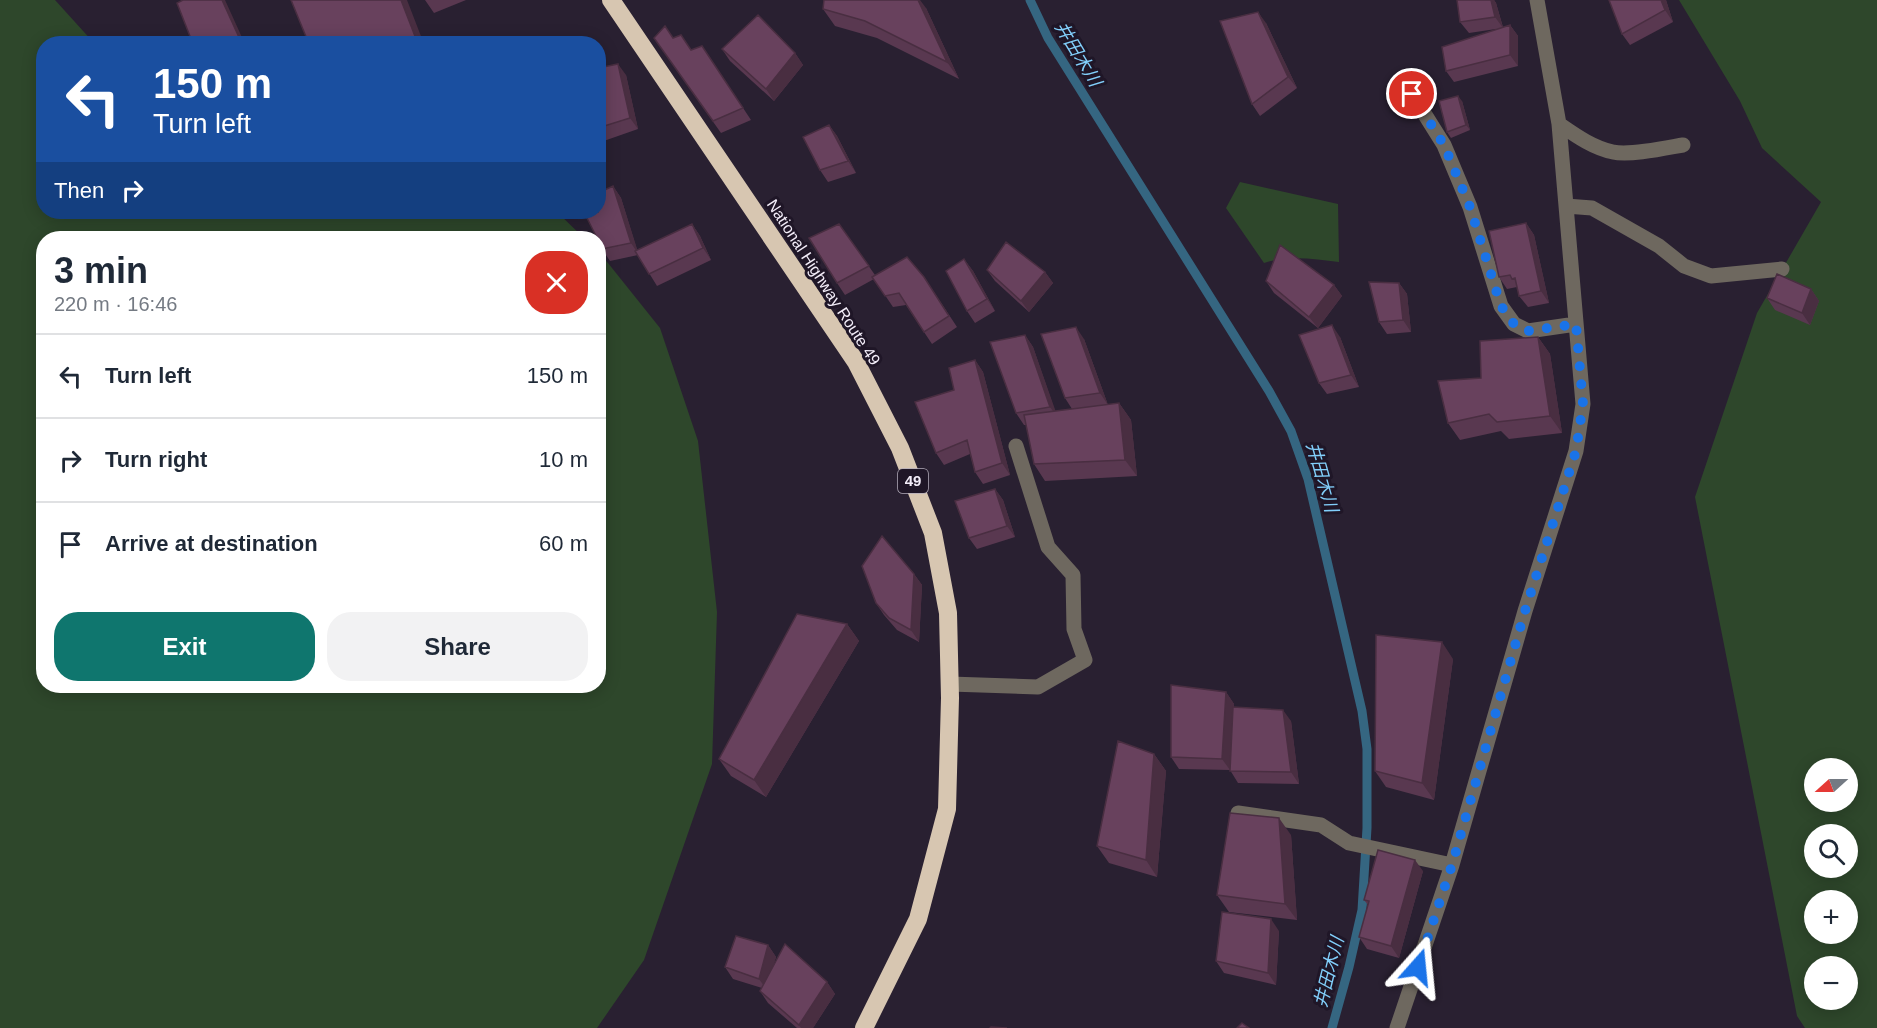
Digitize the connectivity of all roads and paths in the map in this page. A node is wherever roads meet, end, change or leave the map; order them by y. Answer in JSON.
{"nodes":[{"id":1,"x":611,"y":0,"type":"edge"},
{"id":2,"x":1537,"y":0,"type":"edge"},
{"id":3,"x":1412,"y":94,"type":"dead end"},
{"id":4,"x":1558,"y":124,"type":"junction"},
{"id":5,"x":1683,"y":145,"type":"dead end"},
{"id":6,"x":1566,"y":206,"type":"junction"},
{"id":7,"x":1782,"y":269,"type":"dead end"},
{"id":8,"x":1576,"y":324,"type":"junction"},
{"id":9,"x":1016,"y":446,"type":"dead end"},
{"id":10,"x":950,"y":684,"type":"junction"},
{"id":11,"x":1238,"y":813,"type":"edge"},
{"id":12,"x":1452,"y":865,"type":"junction"},
{"id":13,"x":864,"y":1028,"type":"edge"},
{"id":14,"x":1397,"y":1028,"type":"edge"}],
"edges":[{"from":1,"to":10,"type":"highway","name":"National Highway Route 49","number":"49"},
{"from":2,"to":4,"type":"street"},
{"from":3,"to":8,"type":"street"},
{"from":4,"to":5,"type":"street"},
{"from":4,"to":6,"type":"street"},
{"from":6,"to":7,"type":"street"},
{"from":6,"to":8,"type":"street"},
{"from":8,"to":12,"type":"street"},
{"from":9,"to":10,"type":"street"},
{"from":10,"to":13,"type":"highway","name":"National Highway Route 49","number":"49"},
{"from":11,"to":12,"type":"street"},
{"from":12,"to":14,"type":"street"}]}
